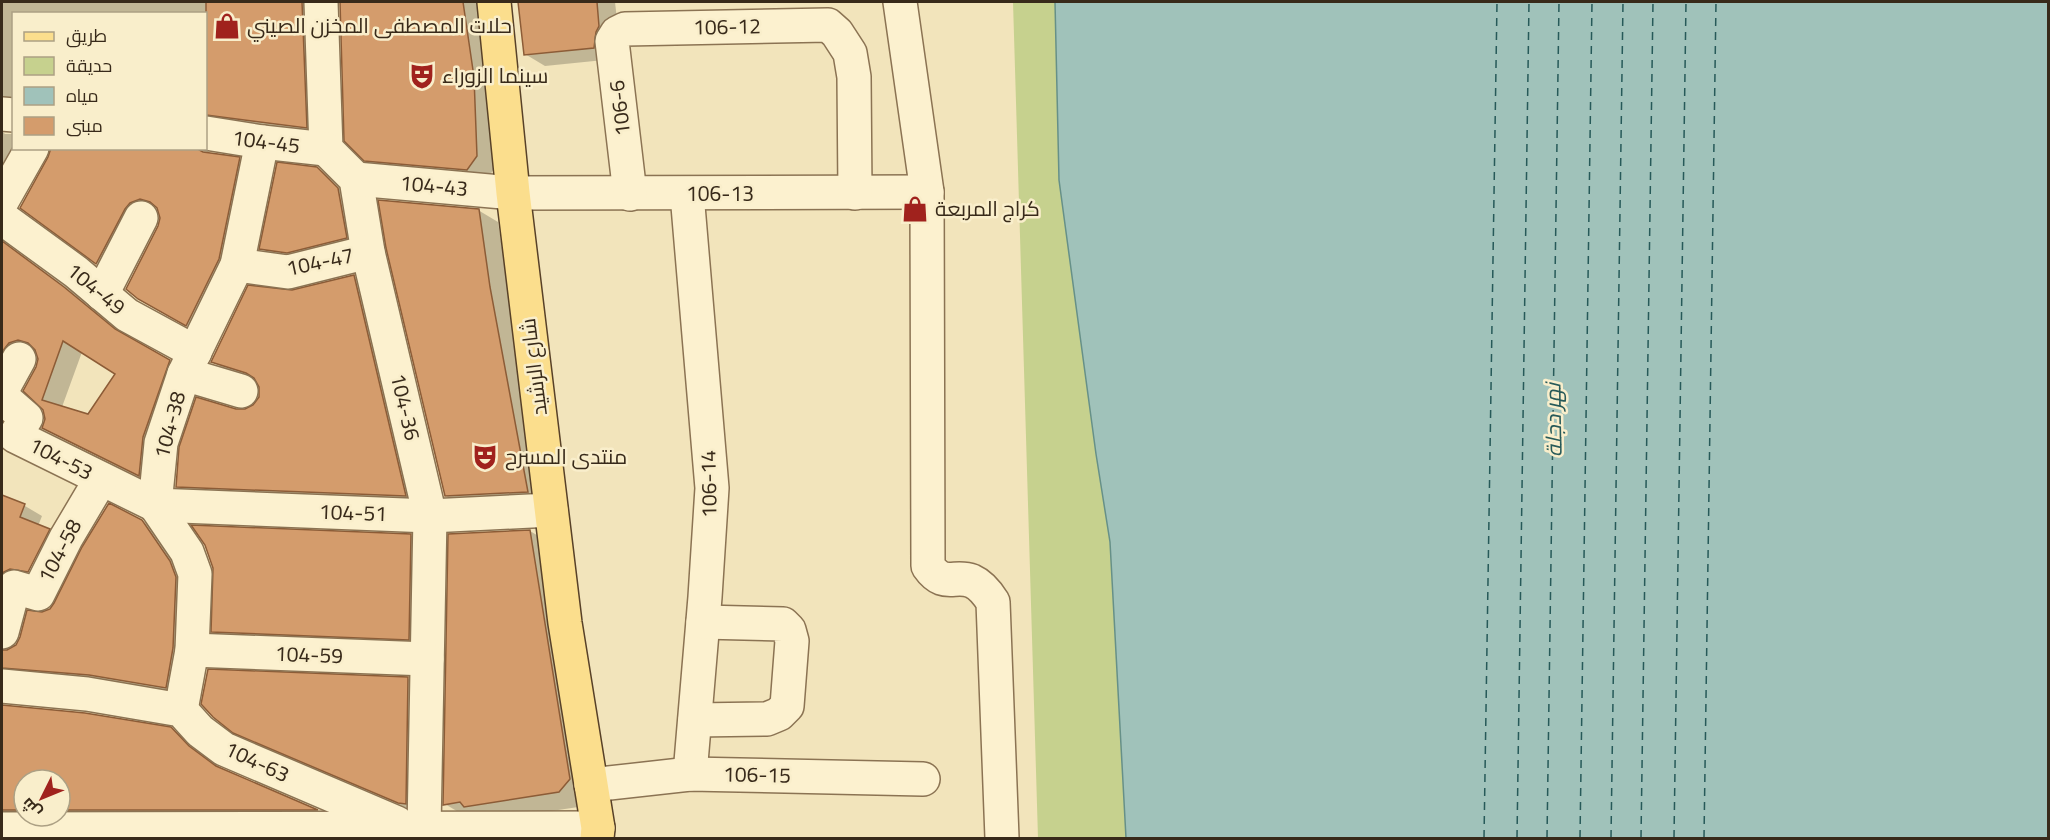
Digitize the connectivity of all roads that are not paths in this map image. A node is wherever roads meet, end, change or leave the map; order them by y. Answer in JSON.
{"nodes":[{"id":1,"x":321,"y":2,"type":"edge"},
{"id":2,"x":494,"y":2,"type":"edge"},
{"id":3,"x":900,"y":2,"type":"edge"},
{"id":4,"x":625,"y":29,"type":"joint"},
{"id":5,"x":207,"y":134,"type":"edge"},
{"id":6,"x":262,"y":142,"type":"junction"},
{"id":7,"x":326,"y":149,"type":"junction"},
{"id":8,"x":31,"y":150,"type":"edge"},
{"id":9,"x":356,"y":179,"type":"junction"},
{"id":10,"x":927,"y":192,"type":"junction"},
{"id":11,"x":513,"y":193,"type":"junction"},
{"id":12,"x":855,"y":193,"type":"junction"},
{"id":13,"x":630,"y":194,"type":"junction"},
{"id":14,"x":687,"y":194,"type":"junction"},
{"id":15,"x":2,"y":201,"type":"edge"},
{"id":16,"x":2,"y":218,"type":"edge"},
{"id":17,"x":141,"y":218,"type":"dead end"},
{"id":18,"x":368,"y":252,"type":"junction"},
{"id":19,"x":237,"y":265,"type":"junction"},
{"id":20,"x":102,"y":294,"type":"junction"},
{"id":21,"x":19,"y":359,"type":"dead end"},
{"id":22,"x":189,"y":363,"type":"junction"},
{"id":23,"x":2,"y":390,"type":"edge"},
{"id":24,"x":241,"y":391,"type":"dead end"},
{"id":25,"x":2,"y":397,"type":"edge"},
{"id":26,"x":101,"y":479,"type":"junction"},
{"id":27,"x":155,"y":505,"type":"junction"},
{"id":28,"x":551,"y":510,"type":"junction"},
{"id":29,"x":430,"y":516,"type":"junction"},
{"id":30,"x":8,"y":585,"type":"edge"},
{"id":31,"x":703,"y":622,"type":"junction"},
{"id":32,"x":2,"y":632,"type":"edge"},
{"id":33,"x":192,"y":650,"type":"junction"},
{"id":34,"x":427,"y":659,"type":"junction"},
{"id":35,"x":2,"y":686,"type":"edge"},
{"id":36,"x":181,"y":710,"type":"junction"},
{"id":37,"x":695,"y":720,"type":"junction"},
{"id":38,"x":690,"y":774,"type":"junction"},
{"id":39,"x":923,"y":779,"type":"dead end"},
{"id":40,"x":591,"y":785,"type":"junction"},
{"id":41,"x":2,"y":828,"type":"edge"},
{"id":42,"x":417,"y":828,"type":"junction"},
{"id":43,"x":597,"y":833,"type":"edge"},
{"id":44,"x":1002,"y":838,"type":"edge"}],
"edges":[{"from":1,"to":7,"type":"street"},
{"from":2,"to":11,"type":"main road","name":"شارع الرشيد"},
{"from":3,"to":10,"type":"street"},
{"from":4,"to":12,"type":"street","name":"106-12"},
{"from":4,"to":13,"type":"street","name":"106-6"},
{"from":5,"to":6,"type":"street","name":"104-45"},
{"from":6,"to":7,"type":"street","name":"104-45"},
{"from":6,"to":19,"type":"street","name":"104-38"},
{"from":7,"to":9,"type":"street"},
{"from":8,"to":15,"type":"street"},
{"from":9,"to":11,"type":"street","name":"104-43"},
{"from":9,"to":18,"type":"street","name":"104-36"},
{"from":10,"to":12,"type":"street","name":"106-13"},
{"from":10,"to":44,"type":"street"},
{"from":11,"to":13,"type":"street","name":"106-13"},
{"from":11,"to":28,"type":"main road","name":"شارع الرشيد"},
{"from":12,"to":14,"type":"street","name":"106-13"},
{"from":13,"to":14,"type":"street","name":"106-13"},
{"from":14,"to":31,"type":"street","name":"106-14"},
{"from":16,"to":20,"type":"street","name":"104-49"},
{"from":17,"to":20,"type":"street"},
{"from":18,"to":19,"type":"street","name":"104-47"},
{"from":18,"to":29,"type":"street","name":"104-36"},
{"from":19,"to":22,"type":"street","name":"104-38"},
{"from":20,"to":22,"type":"street","name":"104-49"},
{"from":21,"to":23,"type":"street"},
{"from":22,"to":24,"type":"street","name":"104-49"},
{"from":22,"to":27,"type":"street","name":"104-38"},
{"from":25,"to":26,"type":"street","name":"104-53"},
{"from":26,"to":27,"type":"street","name":"104-53"},
{"from":26,"to":30,"type":"street","name":"104-58"},
{"from":27,"to":29,"type":"street","name":"104-51"},
{"from":27,"to":33,"type":"street"},
{"from":28,"to":29,"type":"street","name":"104-51"},
{"from":28,"to":40,"type":"main road","name":"شارع الرشيد"},
{"from":29,"to":34,"type":"street","name":"104-36"},
{"from":30,"to":32,"type":"street","name":"104-58"},
{"from":31,"to":37,"type":"street","name":"106-14"},
{"from":31,"to":37,"type":"street"},
{"from":33,"to":34,"type":"street","name":"104-59"},
{"from":33,"to":36,"type":"street"},
{"from":34,"to":42,"type":"street","name":"104-36"},
{"from":35,"to":36,"type":"street"},
{"from":36,"to":42,"type":"street","name":"104-63"},
{"from":37,"to":38,"type":"street","name":"106-14"},
{"from":38,"to":39,"type":"street","name":"106-15"},
{"from":38,"to":40,"type":"street","name":"106-15"},
{"from":40,"to":43,"type":"main road","name":"شارع الرشيد"},
{"from":41,"to":42,"type":"street"},
{"from":42,"to":43,"type":"street"}]}
